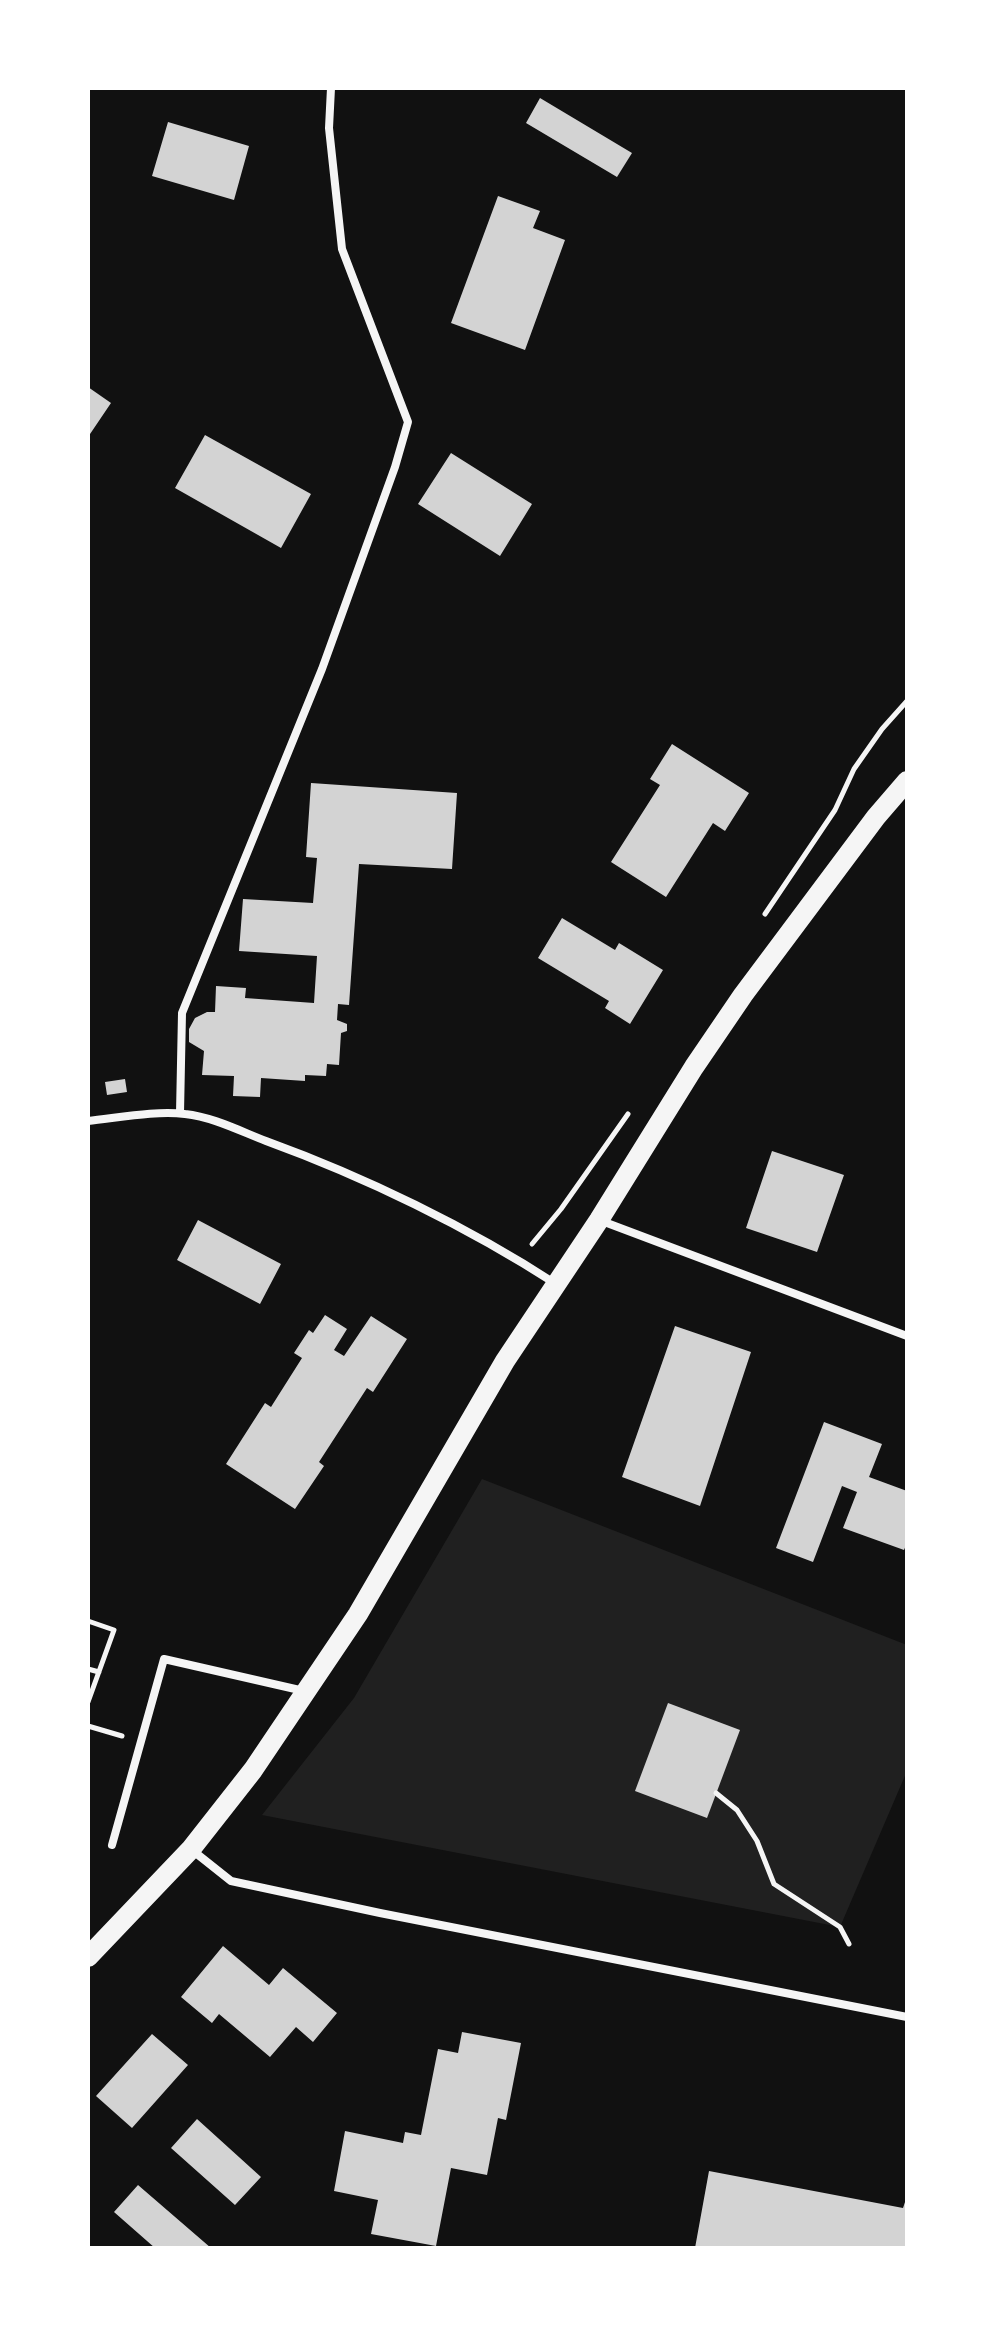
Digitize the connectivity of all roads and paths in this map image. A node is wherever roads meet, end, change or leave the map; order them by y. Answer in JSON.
{"nodes":[{"id":1,"x":331,"y":88,"type":"edge"},
{"id":2,"x":907,"y":781,"type":"edge"},
{"id":3,"x":180,"y":1113,"type":"junction"},
{"id":4,"x":88,"y":1121,"type":"edge"},
{"id":5,"x":599,"y":1220,"type":"junction"},
{"id":6,"x":557,"y":1285,"type":"junction"},
{"id":7,"x":907,"y":1336,"type":"edge"},
{"id":8,"x":88,"y":1621,"type":"edge"},
{"id":9,"x":88,"y":1669,"type":"edge"},
{"id":10,"x":99,"y":1672,"type":"junction"},
{"id":11,"x":305,"y":1691,"type":"junction"},
{"id":12,"x":88,"y":1702,"type":"edge"},
{"id":13,"x":88,"y":1726,"type":"edge"},
{"id":14,"x":140,"y":1742,"type":"junction"},
{"id":15,"x":716,"y":1793,"type":"dead end"},
{"id":16,"x":112,"y":1845,"type":"dead end"},
{"id":17,"x":191,"y":1849,"type":"junction"},
{"id":18,"x":849,"y":1944,"type":"dead end"},
{"id":19,"x":88,"y":1957,"type":"edge"},
{"id":20,"x":907,"y":2017,"type":"edge"}],
"edges":[{"from":1,"to":3,"type":"street"},
{"from":2,"to":5,"type":"main road"},
{"from":3,"to":4,"type":"street"},
{"from":3,"to":6,"type":"street"},
{"from":5,"to":6,"type":"main road"},
{"from":5,"to":7,"type":"street"},
{"from":6,"to":11,"type":"main road"},
{"from":8,"to":10,"type":"path"},
{"from":9,"to":10,"type":"path"},
{"from":10,"to":12,"type":"path"},
{"from":11,"to":14,"type":"street"},
{"from":11,"to":17,"type":"main road"},
{"from":13,"to":14,"type":"path"},
{"from":14,"to":16,"type":"street"},
{"from":15,"to":18,"type":"path"},
{"from":17,"to":19,"type":"main road"},
{"from":17,"to":20,"type":"street"}]}
